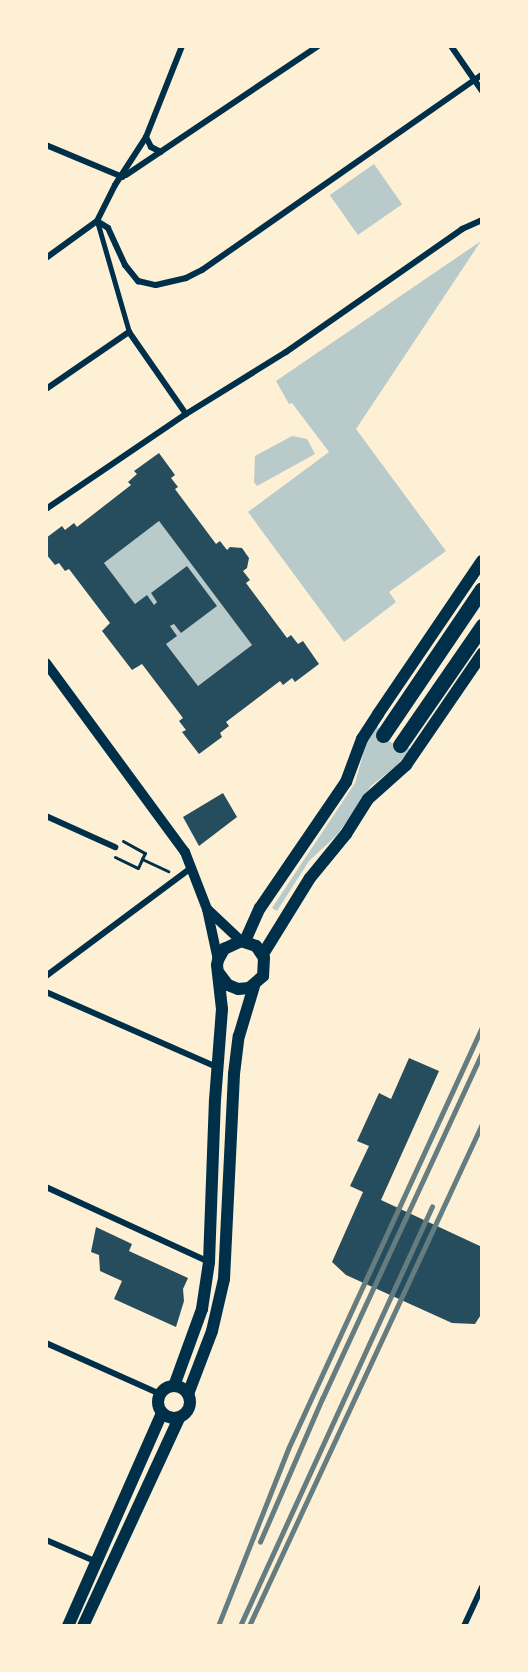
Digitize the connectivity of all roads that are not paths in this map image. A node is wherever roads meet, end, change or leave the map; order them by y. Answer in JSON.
{"nodes":[{"id":1,"x":182,"y":46,"type":"edge"},
{"id":2,"x":318,"y":46,"type":"edge"},
{"id":3,"x":451,"y":46,"type":"edge"},
{"id":4,"x":482,"y":75,"type":"edge"},
{"id":5,"x":474,"y":80,"type":"junction"},
{"id":6,"x":482,"y":91,"type":"edge"},
{"id":7,"x":146,"y":137,"type":"junction"},
{"id":8,"x":46,"y":145,"type":"edge"},
{"id":9,"x":162,"y":152,"type":"junction"},
{"id":10,"x":123,"y":177,"type":"junction"},
{"id":11,"x":482,"y":220,"type":"edge"},
{"id":12,"x":97,"y":221,"type":"junction"},
{"id":13,"x":46,"y":258,"type":"edge"},
{"id":14,"x":129,"y":332,"type":"junction"},
{"id":15,"x":46,"y":389,"type":"edge"},
{"id":16,"x":186,"y":414,"type":"junction"},
{"id":17,"x":46,"y":509,"type":"edge"},
{"id":18,"x":482,"y":561,"type":"edge"},
{"id":19,"x":482,"y":589,"type":"edge"},
{"id":20,"x":482,"y":626,"type":"edge"},
{"id":21,"x":482,"y":654,"type":"edge"},
{"id":22,"x":46,"y":663,"type":"edge"},
{"id":23,"x":383,"y":735,"type":"dead end"},
{"id":24,"x":400,"y":745,"type":"dead end"},
{"id":25,"x":46,"y":816,"type":"edge"},
{"id":26,"x":115,"y":847,"type":"dead end"},
{"id":27,"x":192,"y":867,"type":"junction"},
{"id":28,"x":207,"y":909,"type":"junction"},
{"id":29,"x":243,"y":941,"type":"junction"},
{"id":30,"x":263,"y":954,"type":"junction"},
{"id":31,"x":218,"y":967,"type":"junction"},
{"id":32,"x":46,"y":976,"type":"edge"},
{"id":33,"x":254,"y":986,"type":"junction"},
{"id":34,"x":46,"y":992,"type":"edge"},
{"id":35,"x":217,"y":1067,"type":"junction"},
{"id":36,"x":46,"y":1187,"type":"edge"},
{"id":37,"x":209,"y":1262,"type":"junction"},
{"id":38,"x":46,"y":1343,"type":"edge"},
{"id":39,"x":174,"y":1386,"type":"junction"},
{"id":40,"x":160,"y":1394,"type":"junction"},
{"id":41,"x":188,"y":1394,"type":"junction"},
{"id":42,"x":162,"y":1413,"type":"junction"},
{"id":43,"x":179,"y":1418,"type":"junction"},
{"id":44,"x":46,"y":1540,"type":"edge"},
{"id":45,"x":96,"y":1562,"type":"junction"},
{"id":46,"x":482,"y":1587,"type":"edge"},
{"id":47,"x":68,"y":1626,"type":"edge"},
{"id":48,"x":82,"y":1626,"type":"edge"},
{"id":49,"x":464,"y":1626,"type":"edge"}],
"edges":[{"from":1,"to":7,"type":"street"},
{"from":2,"to":9,"type":"street"},
{"from":3,"to":5,"type":"street"},
{"from":4,"to":5,"type":"street"},
{"from":5,"to":6,"type":"street"},
{"from":5,"to":12,"type":"street"},
{"from":7,"to":9,"type":"street"},
{"from":7,"to":10,"type":"street"},
{"from":8,"to":10,"type":"street"},
{"from":9,"to":10,"type":"street"},
{"from":10,"to":12,"type":"street"},
{"from":11,"to":16,"type":"street"},
{"from":12,"to":13,"type":"street"},
{"from":12,"to":14,"type":"street"},
{"from":14,"to":15,"type":"street"},
{"from":14,"to":16,"type":"street"},
{"from":16,"to":17,"type":"street"},
{"from":18,"to":29,"type":"main road"},
{"from":19,"to":23,"type":"highway"},
{"from":20,"to":24,"type":"highway"},
{"from":21,"to":30,"type":"main road"},
{"from":22,"to":27,"type":"street"},
{"from":25,"to":26,"type":"street"},
{"from":27,"to":28,"type":"street"},
{"from":27,"to":32,"type":"street"},
{"from":28,"to":29,"type":"street"},
{"from":28,"to":31,"type":"street"},
{"from":29,"to":30,"type":"main road"},
{"from":29,"to":31,"type":"main road"},
{"from":30,"to":33,"type":"main road"},
{"from":31,"to":33,"type":"main road"},
{"from":31,"to":35,"type":"main road"},
{"from":33,"to":41,"type":"main road"},
{"from":34,"to":35,"type":"street"},
{"from":35,"to":37,"type":"main road"},
{"from":36,"to":37,"type":"street"},
{"from":37,"to":39,"type":"main road"},
{"from":38,"to":40,"type":"street"},
{"from":39,"to":40,"type":"main road"},
{"from":39,"to":41,"type":"main road"},
{"from":40,"to":42,"type":"main road"},
{"from":41,"to":43,"type":"main road"},
{"from":42,"to":43,"type":"main road"},
{"from":42,"to":45,"type":"main road"},
{"from":43,"to":48,"type":"main road"},
{"from":44,"to":45,"type":"street"},
{"from":45,"to":47,"type":"main road"},
{"from":46,"to":49,"type":"street"}]}
